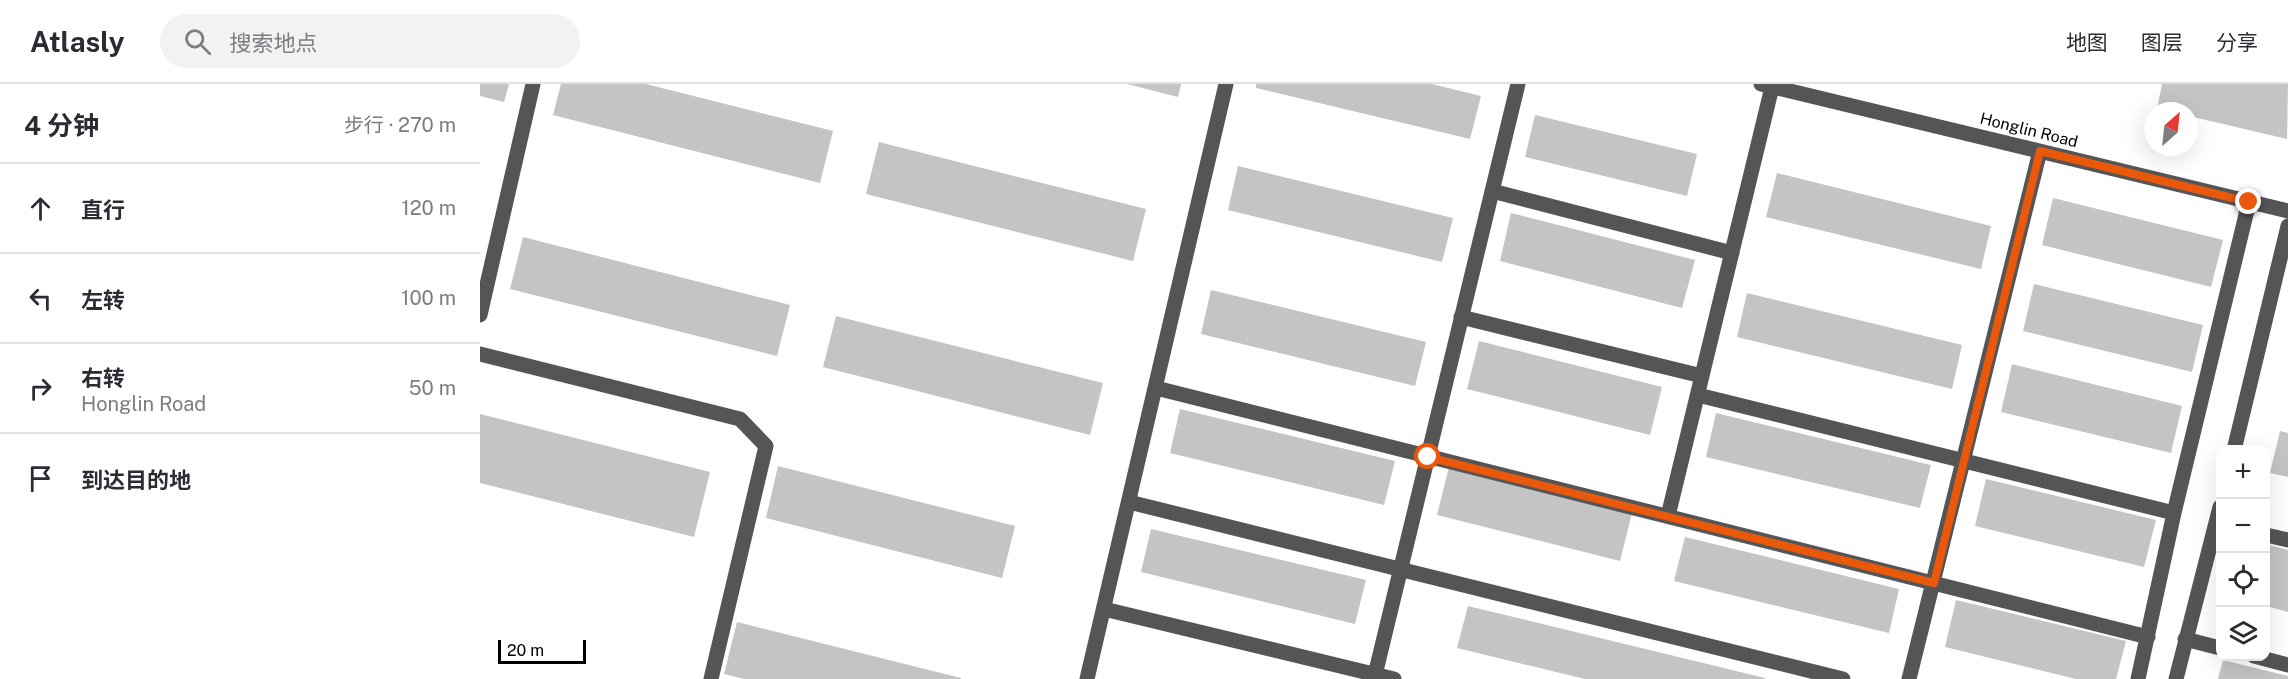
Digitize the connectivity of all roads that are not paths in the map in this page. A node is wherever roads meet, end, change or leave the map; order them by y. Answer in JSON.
{"nodes":[{"id":1,"x":533,"y":84,"type":"edge"},
{"id":2,"x":1226,"y":84,"type":"edge"},
{"id":3,"x":1518,"y":84,"type":"edge"},
{"id":4,"x":1766,"y":85,"type":"edge"},
{"id":5,"x":2040,"y":151,"type":"junction"},
{"id":6,"x":1492,"y":191,"type":"junction"},
{"id":7,"x":2249,"y":202,"type":"junction"},
{"id":8,"x":2288,"y":211,"type":"edge"},
{"id":9,"x":2288,"y":226,"type":"edge"},
{"id":10,"x":1732,"y":253,"type":"junction"},
{"id":11,"x":480,"y":315,"type":"edge"},
{"id":12,"x":1461,"y":317,"type":"junction"},
{"id":13,"x":480,"y":354,"type":"edge"},
{"id":14,"x":1702,"y":376,"type":"junction"},
{"id":15,"x":1155,"y":388,"type":"junction"},
{"id":16,"x":1698,"y":394,"type":"junction"},
{"id":17,"x":2235,"y":445,"type":"edge"},
{"id":18,"x":1428,"y":457,"type":"junction"},
{"id":19,"x":1964,"y":461,"type":"junction"},
{"id":20,"x":1129,"y":502,"type":"junction"},
{"id":21,"x":2174,"y":513,"type":"junction"},
{"id":22,"x":1668,"y":516,"type":"junction"},
{"id":23,"x":2216,"y":529,"type":"edge"},
{"id":24,"x":2270,"y":536,"type":"edge"},
{"id":25,"x":2288,"y":540,"type":"edge"},
{"id":26,"x":1400,"y":572,"type":"junction"},
{"id":27,"x":1934,"y":583,"type":"junction"},
{"id":28,"x":1104,"y":609,"type":"junction"},
{"id":29,"x":2148,"y":637,"type":"junction"},
{"id":30,"x":2185,"y":639,"type":"junction"},
{"id":31,"x":2216,"y":647,"type":"edge"},
{"id":32,"x":2270,"y":661,"type":"edge"},
{"id":33,"x":2288,"y":665,"type":"edge"},
{"id":34,"x":1372,"y":677,"type":"edge"},
{"id":35,"x":711,"y":679,"type":"edge"},
{"id":36,"x":1087,"y":679,"type":"edge"},
{"id":37,"x":1394,"y":679,"type":"edge"},
{"id":38,"x":1843,"y":679,"type":"edge"},
{"id":39,"x":1909,"y":679,"type":"edge"},
{"id":40,"x":2138,"y":679,"type":"edge"},
{"id":41,"x":2176,"y":679,"type":"edge"}],
"edges":[{"from":1,"to":11,"type":"street"},
{"from":2,"to":15,"type":"street"},
{"from":3,"to":6,"type":"street"},
{"from":4,"to":5,"type":"street","name":"Honglin Road"},
{"from":4,"to":10,"type":"street"},
{"from":5,"to":7,"type":"street","name":"Honglin Road"},
{"from":5,"to":19,"type":"street"},
{"from":6,"to":10,"type":"street"},
{"from":6,"to":12,"type":"street"},
{"from":7,"to":8,"type":"street","name":"Honglin Road"},
{"from":7,"to":21,"type":"street"},
{"from":9,"to":17,"type":"street"},
{"from":10,"to":14,"type":"street"},
{"from":12,"to":14,"type":"street"},
{"from":12,"to":18,"type":"street"},
{"from":13,"to":35,"type":"street"},
{"from":14,"to":16,"type":"street"},
{"from":15,"to":18,"type":"street"},
{"from":15,"to":20,"type":"street"},
{"from":16,"to":19,"type":"street"},
{"from":16,"to":22,"type":"street"},
{"from":18,"to":22,"type":"street"},
{"from":18,"to":26,"type":"street"},
{"from":19,"to":21,"type":"street"},
{"from":19,"to":27,"type":"street"},
{"from":20,"to":26,"type":"street"},
{"from":20,"to":28,"type":"street"},
{"from":21,"to":29,"type":"street"},
{"from":22,"to":27,"type":"street"},
{"from":23,"to":30,"type":"street"},
{"from":24,"to":25,"type":"street"},
{"from":26,"to":34,"type":"street"},
{"from":26,"to":38,"type":"street"},
{"from":27,"to":29,"type":"street"},
{"from":27,"to":39,"type":"street"},
{"from":28,"to":34,"type":"street"},
{"from":28,"to":36,"type":"street"},
{"from":29,"to":40,"type":"street"},
{"from":30,"to":31,"type":"street"},
{"from":30,"to":41,"type":"street"},
{"from":32,"to":33,"type":"street"},
{"from":34,"to":37,"type":"street"}]}
